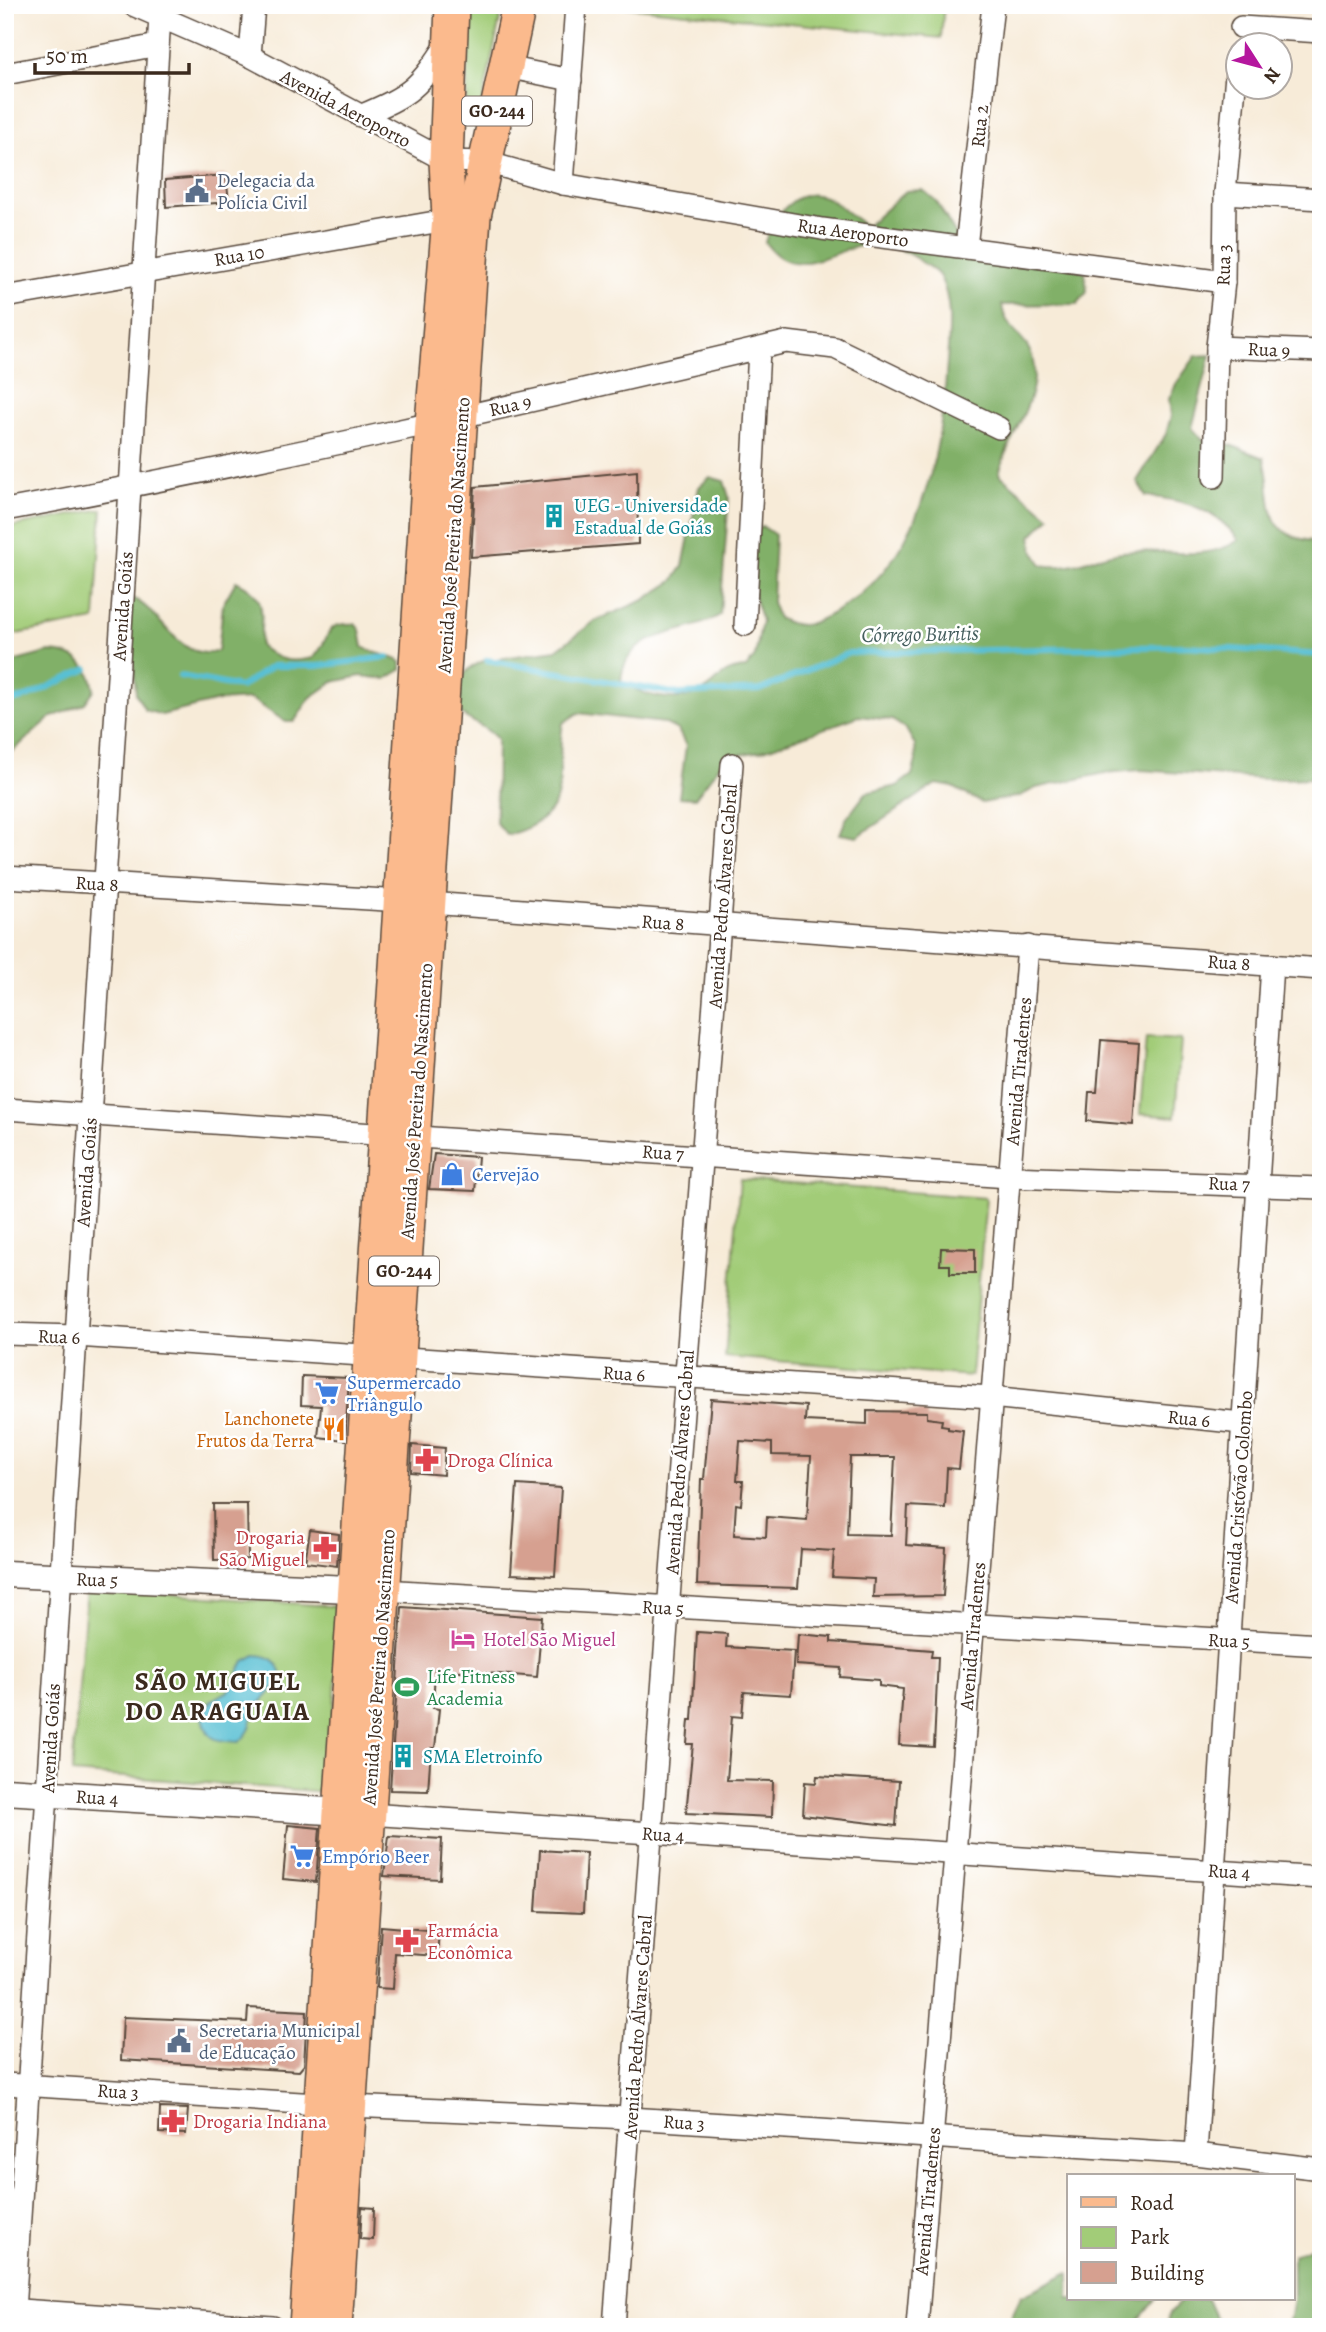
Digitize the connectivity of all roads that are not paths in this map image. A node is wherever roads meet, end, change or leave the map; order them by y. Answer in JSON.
{"nodes":[{"id":1,"x":133,"y":5,"type":"edge"},
{"id":2,"x":254,"y":5,"type":"edge"},
{"id":3,"x":519,"y":5,"type":"edge"},
{"id":4,"x":576,"y":5,"type":"edge"},
{"id":5,"x":993,"y":5,"type":"edge"},
{"id":6,"x":160,"y":17,"type":"junction"},
{"id":7,"x":452,"y":20,"type":"edge"},
{"id":8,"x":1241,"y":26,"type":"edge"},
{"id":9,"x":1321,"y":32,"type":"edge"},
{"id":10,"x":158,"y":45,"type":"junction"},
{"id":11,"x":250,"y":56,"type":"junction"},
{"id":12,"x":506,"y":67,"type":"junction"},
{"id":13,"x":5,"y":74,"type":"edge"},
{"id":14,"x":571,"y":80,"type":"junction"},
{"id":15,"x":1233,"y":102,"type":"edge"},
{"id":16,"x":360,"y":116,"type":"junction"},
{"id":17,"x":446,"y":161,"type":"junction"},
{"id":18,"x":486,"y":162,"type":"junction"},
{"id":19,"x":563,"y":184,"type":"junction"},
{"id":20,"x":1225,"y":192,"type":"junction"},
{"id":21,"x":1321,"y":199,"type":"edge"},
{"id":22,"x":461,"y":217,"type":"junction"},
{"id":23,"x":966,"y":247,"type":"junction"},
{"id":24,"x":144,"y":272,"type":"junction"},
{"id":25,"x":1224,"y":282,"type":"junction"},
{"id":26,"x":5,"y":297,"type":"edge"},
{"id":27,"x":1217,"y":346,"type":"junction"},
{"id":28,"x":759,"y":349,"type":"junction"},
{"id":29,"x":1321,"y":351,"type":"edge"},
{"id":30,"x":446,"y":419,"type":"junction"},
{"id":31,"x":999,"y":428,"type":"dead end"},
{"id":32,"x":1214,"y":477,"type":"dead end"},
{"id":33,"x":130,"y":487,"type":"junction"},
{"id":34,"x":5,"y":510,"type":"edge"},
{"id":35,"x":744,"y":625,"type":"dead end"},
{"id":36,"x":733,"y":764,"type":"dead end"},
{"id":37,"x":5,"y":877,"type":"edge"},
{"id":38,"x":104,"y":883,"type":"junction"},
{"id":39,"x":415,"y":902,"type":"junction"},
{"id":40,"x":720,"y":926,"type":"junction"},
{"id":41,"x":1028,"y":946,"type":"junction"},
{"id":42,"x":1272,"y":965,"type":"junction"},
{"id":43,"x":1321,"y":969,"type":"edge"},
{"id":44,"x":5,"y":1110,"type":"edge"},
{"id":45,"x":90,"y":1115,"type":"junction"},
{"id":46,"x":400,"y":1135,"type":"junction"},
{"id":47,"x":703,"y":1154,"type":"junction"},
{"id":48,"x":1009,"y":1177,"type":"junction"},
{"id":49,"x":1258,"y":1184,"type":"junction"},
{"id":50,"x":1321,"y":1188,"type":"edge"},
{"id":51,"x":5,"y":1335,"type":"edge"},
{"id":52,"x":76,"y":1336,"type":"junction"},
{"id":53,"x":385,"y":1357,"type":"junction"},
{"id":54,"x":686,"y":1377,"type":"junction"},
{"id":55,"x":991,"y":1397,"type":"junction"},
{"id":56,"x":1242,"y":1423,"type":"junction"},
{"id":57,"x":5,"y":1574,"type":"edge"},
{"id":58,"x":58,"y":1577,"type":"junction"},
{"id":59,"x":370,"y":1590,"type":"junction"},
{"id":60,"x":668,"y":1607,"type":"junction"},
{"id":61,"x":973,"y":1625,"type":"junction"},
{"id":62,"x":1228,"y":1640,"type":"junction"},
{"id":63,"x":1321,"y":1645,"type":"edge"},
{"id":64,"x":5,"y":1791,"type":"edge"},
{"id":65,"x":47,"y":1794,"type":"junction"},
{"id":66,"x":355,"y":1813,"type":"junction"},
{"id":67,"x":651,"y":1833,"type":"junction"},
{"id":68,"x":955,"y":1853,"type":"junction"},
{"id":69,"x":1214,"y":1870,"type":"junction"},
{"id":70,"x":1321,"y":1878,"type":"edge"},
{"id":71,"x":5,"y":2084,"type":"edge"},
{"id":72,"x":28,"y":2085,"type":"junction"},
{"id":73,"x":335,"y":2105,"type":"junction"},
{"id":74,"x":630,"y":2118,"type":"junction"},
{"id":75,"x":932,"y":2139,"type":"junction"},
{"id":76,"x":1196,"y":2154,"type":"junction"},
{"id":77,"x":1321,"y":2169,"type":"edge"},
{"id":78,"x":10,"y":2315,"type":"edge"},
{"id":79,"x":272,"y":2327,"type":"edge"},
{"id":80,"x":306,"y":2327,"type":"edge"},
{"id":81,"x":335,"y":2327,"type":"edge"},
{"id":82,"x":614,"y":2327,"type":"edge"},
{"id":83,"x":917,"y":2327,"type":"edge"}],
"edges":[{"from":1,"to":6,"type":"street","name":"Avenida Aeroporto"},
{"from":2,"to":11,"type":"street"},
{"from":3,"to":12,"type":"main road","name":"Avenida José Pereira do Nascimento","number":"GO-244"},
{"from":4,"to":14,"type":"street"},
{"from":5,"to":23,"type":"street","name":"Rua 2"},
{"from":6,"to":10,"type":"street","name":"Avenida Goiás"},
{"from":6,"to":11,"type":"street","name":"Avenida Aeroporto"},
{"from":7,"to":16,"type":"street"},
{"from":7,"to":17,"type":"main road","name":"Avenida José Pereira do Nascimento","number":"GO-244"},
{"from":8,"to":9,"type":"street"},
{"from":10,"to":13,"type":"street"},
{"from":10,"to":24,"type":"street","name":"Avenida Goiás"},
{"from":11,"to":16,"type":"street","name":"Avenida Aeroporto"},
{"from":12,"to":14,"type":"street"},
{"from":12,"to":18,"type":"main road","name":"Avenida José Pereira do Nascimento","number":"GO-244"},
{"from":14,"to":19,"type":"street"},
{"from":15,"to":20,"type":"street","name":"Rua 3"},
{"from":16,"to":17,"type":"street","name":"Avenida Aeroporto"},
{"from":17,"to":18,"type":"street","name":"Avenida Aeroporto"},
{"from":17,"to":22,"type":"main road","name":"Avenida José Pereira do Nascimento","number":"GO-244"},
{"from":18,"to":19,"type":"street","name":"Rua Aeroporto"},
{"from":18,"to":22,"type":"main road","name":"Avenida José Pereira do Nascimento","number":"GO-244"},
{"from":19,"to":23,"type":"street","name":"Rua Aeroporto"},
{"from":20,"to":21,"type":"street"},
{"from":20,"to":25,"type":"street","name":"Rua 3"},
{"from":22,"to":24,"type":"street","name":"Rua 10"},
{"from":22,"to":30,"type":"main road","name":"Avenida José Pereira do Nascimento","number":"GO-244"},
{"from":23,"to":25,"type":"street","name":"Rua Aeroporto"},
{"from":24,"to":26,"type":"street","name":"Rua 10"},
{"from":24,"to":33,"type":"street","name":"Avenida Goiás"},
{"from":25,"to":27,"type":"street","name":"Rua 3"},
{"from":27,"to":29,"type":"street","name":"Rua 9"},
{"from":27,"to":32,"type":"street","name":"Rua 3"},
{"from":28,"to":30,"type":"street","name":"Rua 9"},
{"from":28,"to":31,"type":"street","name":"Rua 9"},
{"from":28,"to":35,"type":"street"},
{"from":30,"to":33,"type":"street","name":"Rua 9"},
{"from":30,"to":39,"type":"main road","name":"Avenida José Pereira do Nascimento","number":"GO-244"},
{"from":33,"to":34,"type":"street","name":"Rua 9"},
{"from":33,"to":38,"type":"street","name":"Avenida Goiás"},
{"from":36,"to":40,"type":"street","name":"Avenida Pedro Álvares Cabral"},
{"from":37,"to":38,"type":"street","name":"Rua 8"},
{"from":38,"to":39,"type":"street","name":"Rua 8"},
{"from":38,"to":45,"type":"street","name":"Avenida Goiás"},
{"from":39,"to":40,"type":"street","name":"Rua 8"},
{"from":39,"to":46,"type":"main road","name":"Avenida José Pereira do Nascimento","number":"GO-244"},
{"from":40,"to":41,"type":"street","name":"Rua 8"},
{"from":40,"to":47,"type":"street","name":"Avenida Pedro Álvares Cabral"},
{"from":41,"to":42,"type":"street","name":"Rua 8"},
{"from":41,"to":48,"type":"street","name":"Avenida Tiradentes"},
{"from":42,"to":43,"type":"street","name":"Rua 8"},
{"from":42,"to":49,"type":"street","name":"Avenida Cristóvão Colombo"},
{"from":44,"to":45,"type":"street","name":"Rua 7"},
{"from":45,"to":46,"type":"street","name":"Rua 7"},
{"from":45,"to":52,"type":"street","name":"Avenida Goiás"},
{"from":46,"to":47,"type":"street","name":"Rua 7"},
{"from":46,"to":53,"type":"main road","name":"Avenida José Pereira do Nascimento","number":"GO-244"},
{"from":47,"to":48,"type":"street","name":"Rua 7"},
{"from":47,"to":54,"type":"street","name":"Avenida Pedro Álvares Cabral"},
{"from":48,"to":49,"type":"street","name":"Rua 7"},
{"from":48,"to":55,"type":"street","name":"Avenida Tiradentes"},
{"from":49,"to":50,"type":"street","name":"Rua 7"},
{"from":49,"to":56,"type":"street","name":"Avenida Cristóvão Colombo"},
{"from":51,"to":52,"type":"street","name":"Rua 6"},
{"from":52,"to":53,"type":"street","name":"Rua 6"},
{"from":52,"to":58,"type":"street","name":"Avenida Goiás"},
{"from":53,"to":54,"type":"street","name":"Rua 6"},
{"from":53,"to":59,"type":"main road","name":"Avenida José Pereira do Nascimento","number":"GO-244"},
{"from":54,"to":55,"type":"street","name":"Rua 6"},
{"from":54,"to":60,"type":"street","name":"Avenida Pedro Álvares Cabral"},
{"from":55,"to":56,"type":"street","name":"Rua 6"},
{"from":55,"to":61,"type":"street","name":"Avenida Tiradentes"},
{"from":56,"to":62,"type":"street","name":"Avenida Cristóvão Colombo"},
{"from":57,"to":58,"type":"street","name":"Rua 5"},
{"from":58,"to":59,"type":"street","name":"Rua 5"},
{"from":58,"to":65,"type":"street","name":"Avenida Goiás"},
{"from":59,"to":60,"type":"street","name":"Rua 5"},
{"from":59,"to":66,"type":"main road","name":"Avenida José Pereira do Nascimento","number":"GO-244"},
{"from":60,"to":61,"type":"street","name":"Rua 5"},
{"from":60,"to":67,"type":"street","name":"Avenida Pedro Álvares Cabral"},
{"from":61,"to":62,"type":"street","name":"Rua 5"},
{"from":61,"to":68,"type":"street","name":"Avenida Tiradentes"},
{"from":62,"to":63,"type":"street","name":"Rua 5"},
{"from":62,"to":69,"type":"street","name":"Avenida Cristóvão Colombo"},
{"from":64,"to":65,"type":"street","name":"Rua 4"},
{"from":65,"to":66,"type":"street","name":"Rua 4"},
{"from":65,"to":72,"type":"street","name":"Avenida Goiás"},
{"from":66,"to":67,"type":"street","name":"Rua 4"},
{"from":66,"to":73,"type":"main road","name":"Avenida José Pereira do Nascimento","number":"GO-244"},
{"from":67,"to":68,"type":"street","name":"Rua 4"},
{"from":67,"to":74,"type":"street","name":"Avenida Pedro Álvares Cabral"},
{"from":68,"to":69,"type":"street","name":"Rua 4"},
{"from":68,"to":75,"type":"street","name":"Avenida Tiradentes"},
{"from":69,"to":70,"type":"street","name":"Rua 4"},
{"from":69,"to":76,"type":"street","name":"Avenida Cristóvão Colombo"},
{"from":71,"to":72,"type":"street","name":"Rua 3"},
{"from":72,"to":73,"type":"street","name":"Rua 3"},
{"from":72,"to":78,"type":"street","name":"Avenida Goiás"},
{"from":73,"to":74,"type":"street","name":"Rua 3"},
{"from":73,"to":80,"type":"main road","name":"Avenida José Pereira do Nascimento","number":"GO-244"},
{"from":73,"to":81,"type":"main road","name":"Avenida José Pereira do Nascimento","number":"GO-244"},
{"from":74,"to":75,"type":"street","name":"Rua 3"},
{"from":74,"to":82,"type":"street","name":"Avenida Pedro Álvares Cabral"},
{"from":75,"to":76,"type":"street","name":"Rua 3"},
{"from":75,"to":83,"type":"street","name":"Avenida Tiradentes"},
{"from":76,"to":77,"type":"street","name":"Rua 3"},
{"from":78,"to":79,"type":"street"}]}
